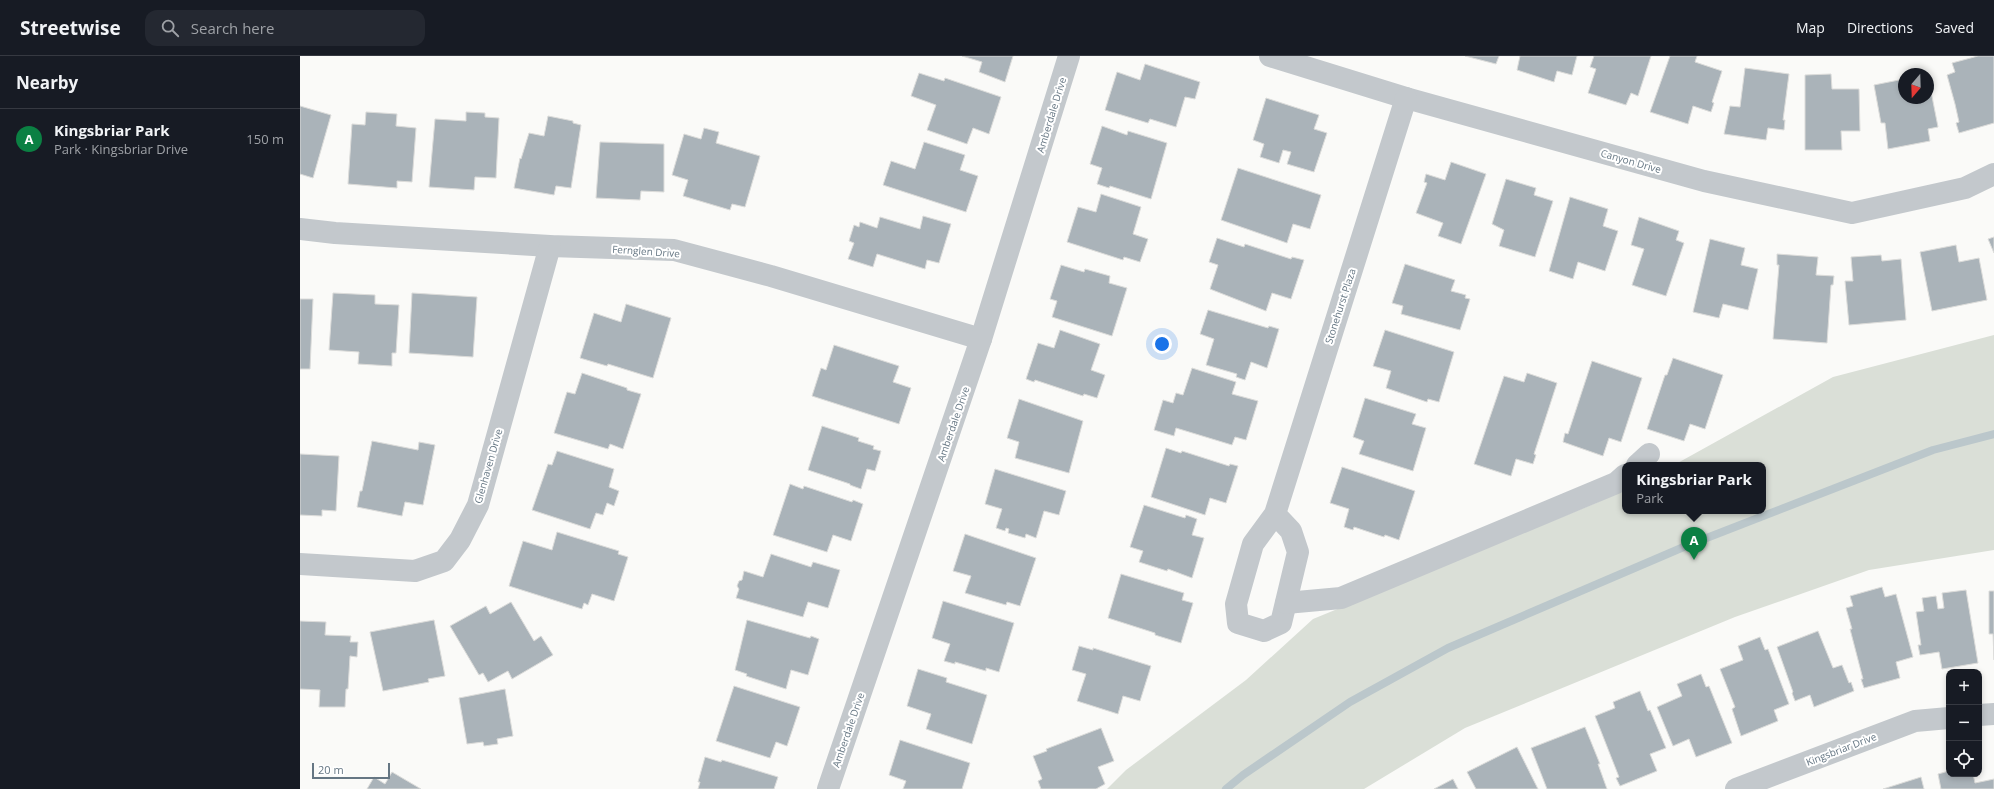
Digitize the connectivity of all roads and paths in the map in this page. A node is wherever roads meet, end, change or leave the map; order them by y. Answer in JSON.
{"nodes":[{"id":1,"x":1069,"y":56,"type":"edge"},
{"id":2,"x":1270,"y":56,"type":"edge"},
{"id":3,"x":1406,"y":98,"type":"junction"},
{"id":4,"x":1994,"y":174,"type":"edge"},
{"id":5,"x":300,"y":229,"type":"edge"},
{"id":6,"x":550,"y":246,"type":"junction"},
{"id":7,"x":981,"y":339,"type":"junction"},
{"id":8,"x":1622,"y":478,"type":"edge"},
{"id":9,"x":1274,"y":514,"type":"junction"},
{"id":10,"x":300,"y":564,"type":"edge"},
{"id":11,"x":1286,"y":603,"type":"junction"},
{"id":12,"x":1994,"y":714,"type":"edge"},
{"id":13,"x":1982,"y":715,"type":"edge"},
{"id":14,"x":1946,"y":718,"type":"edge"},
{"id":15,"x":828,"y":789,"type":"edge"},
{"id":16,"x":1736,"y":789,"type":"edge"}],
"edges":[{"from":1,"to":7,"type":"street","name":"Amberdale Drive"},
{"from":2,"to":3,"type":"street","name":"Canyon Drive"},
{"from":3,"to":4,"type":"street","name":"Canyon Drive"},
{"from":3,"to":9,"type":"street","name":"Stonehurst Plaza"},
{"from":5,"to":6,"type":"street","name":"Fernglen Drive"},
{"from":6,"to":7,"type":"street","name":"Fernglen Drive"},
{"from":6,"to":10,"type":"street","name":"Glenhaven Drive"},
{"from":7,"to":15,"type":"street","name":"Amberdale Drive"},
{"from":8,"to":11,"type":"street"},
{"from":9,"to":11,"type":"street","name":"Stonehurst Plaza"},
{"from":9,"to":11,"type":"street","name":"Stonehurst Plaza"},
{"from":12,"to":13,"type":"street"},
{"from":14,"to":16,"type":"street","name":"Kingsbriar Drive"}]}
